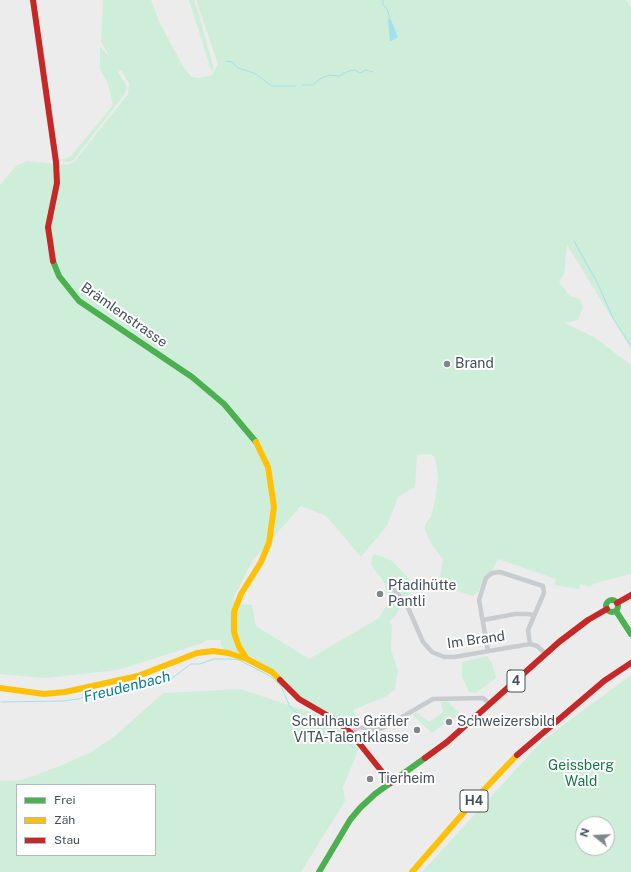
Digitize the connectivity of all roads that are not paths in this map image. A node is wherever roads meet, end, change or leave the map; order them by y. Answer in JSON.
{"nodes":[{"id":1,"x":33,"y":0,"type":"edge"},
{"id":2,"x":394,"y":590,"type":"dead end"},
{"id":3,"x":631,"y":595,"type":"edge"},
{"id":4,"x":617,"y":603,"type":"junction"},
{"id":5,"x":607,"y":609,"type":"junction"},
{"id":6,"x":616,"y":611,"type":"junction"},
{"id":7,"x":534,"y":615,"type":"junction"},
{"id":8,"x":483,"y":620,"type":"junction"},
{"id":9,"x":631,"y":634,"type":"edge"},
{"id":10,"x":530,"y":644,"type":"junction"},
{"id":11,"x":488,"y":651,"type":"junction"},
{"id":12,"x":546,"y":654,"type":"junction"},
{"id":13,"x":248,"y":659,"type":"junction"},
{"id":14,"x":631,"y":663,"type":"edge"},
{"id":15,"x":631,"y":667,"type":"edge"},
{"id":16,"x":0,"y":688,"type":"edge"},
{"id":17,"x":592,"y":692,"type":"junction"},
{"id":18,"x":490,"y":704,"type":"junction"},
{"id":19,"x":351,"y":733,"type":"junction"},
{"id":20,"x":391,"y":783,"type":"junction"},
{"id":21,"x":318,"y":872,"type":"edge"},
{"id":22,"x":412,"y":872,"type":"edge"}],
"edges":[{"from":1,"to":13,"type":"main road","name":"Brämlenstrasse"},
{"from":2,"to":11,"type":"street","name":"Im Brand"},
{"from":3,"to":4,"type":"main road","number":"4"},
{"from":4,"to":5,"type":"main road","number":"4"},
{"from":4,"to":6,"type":"main road"},
{"from":5,"to":6,"type":"main road"},
{"from":5,"to":12,"type":"main road","number":"4"},
{"from":6,"to":9,"type":"main road"},
{"from":7,"to":8,"type":"street"},
{"from":7,"to":8,"type":"street"},
{"from":7,"to":10,"type":"street"},
{"from":8,"to":11,"type":"street"},
{"from":10,"to":11,"type":"street","name":"Im Brand"},
{"from":10,"to":12,"type":"street"},
{"from":12,"to":18,"type":"main road","number":"4"},
{"from":13,"to":16,"type":"main road"},
{"from":13,"to":19,"type":"main road"},
{"from":14,"to":17,"type":"main road","number":"H4"},
{"from":15,"to":17,"type":"main road","number":"H4"},
{"from":17,"to":22,"type":"main road","number":"H4"},
{"from":18,"to":19,"type":"street"},
{"from":18,"to":20,"type":"main road","number":"4"},
{"from":19,"to":20,"type":"main road"},
{"from":20,"to":21,"type":"main road","number":"4"}]}
